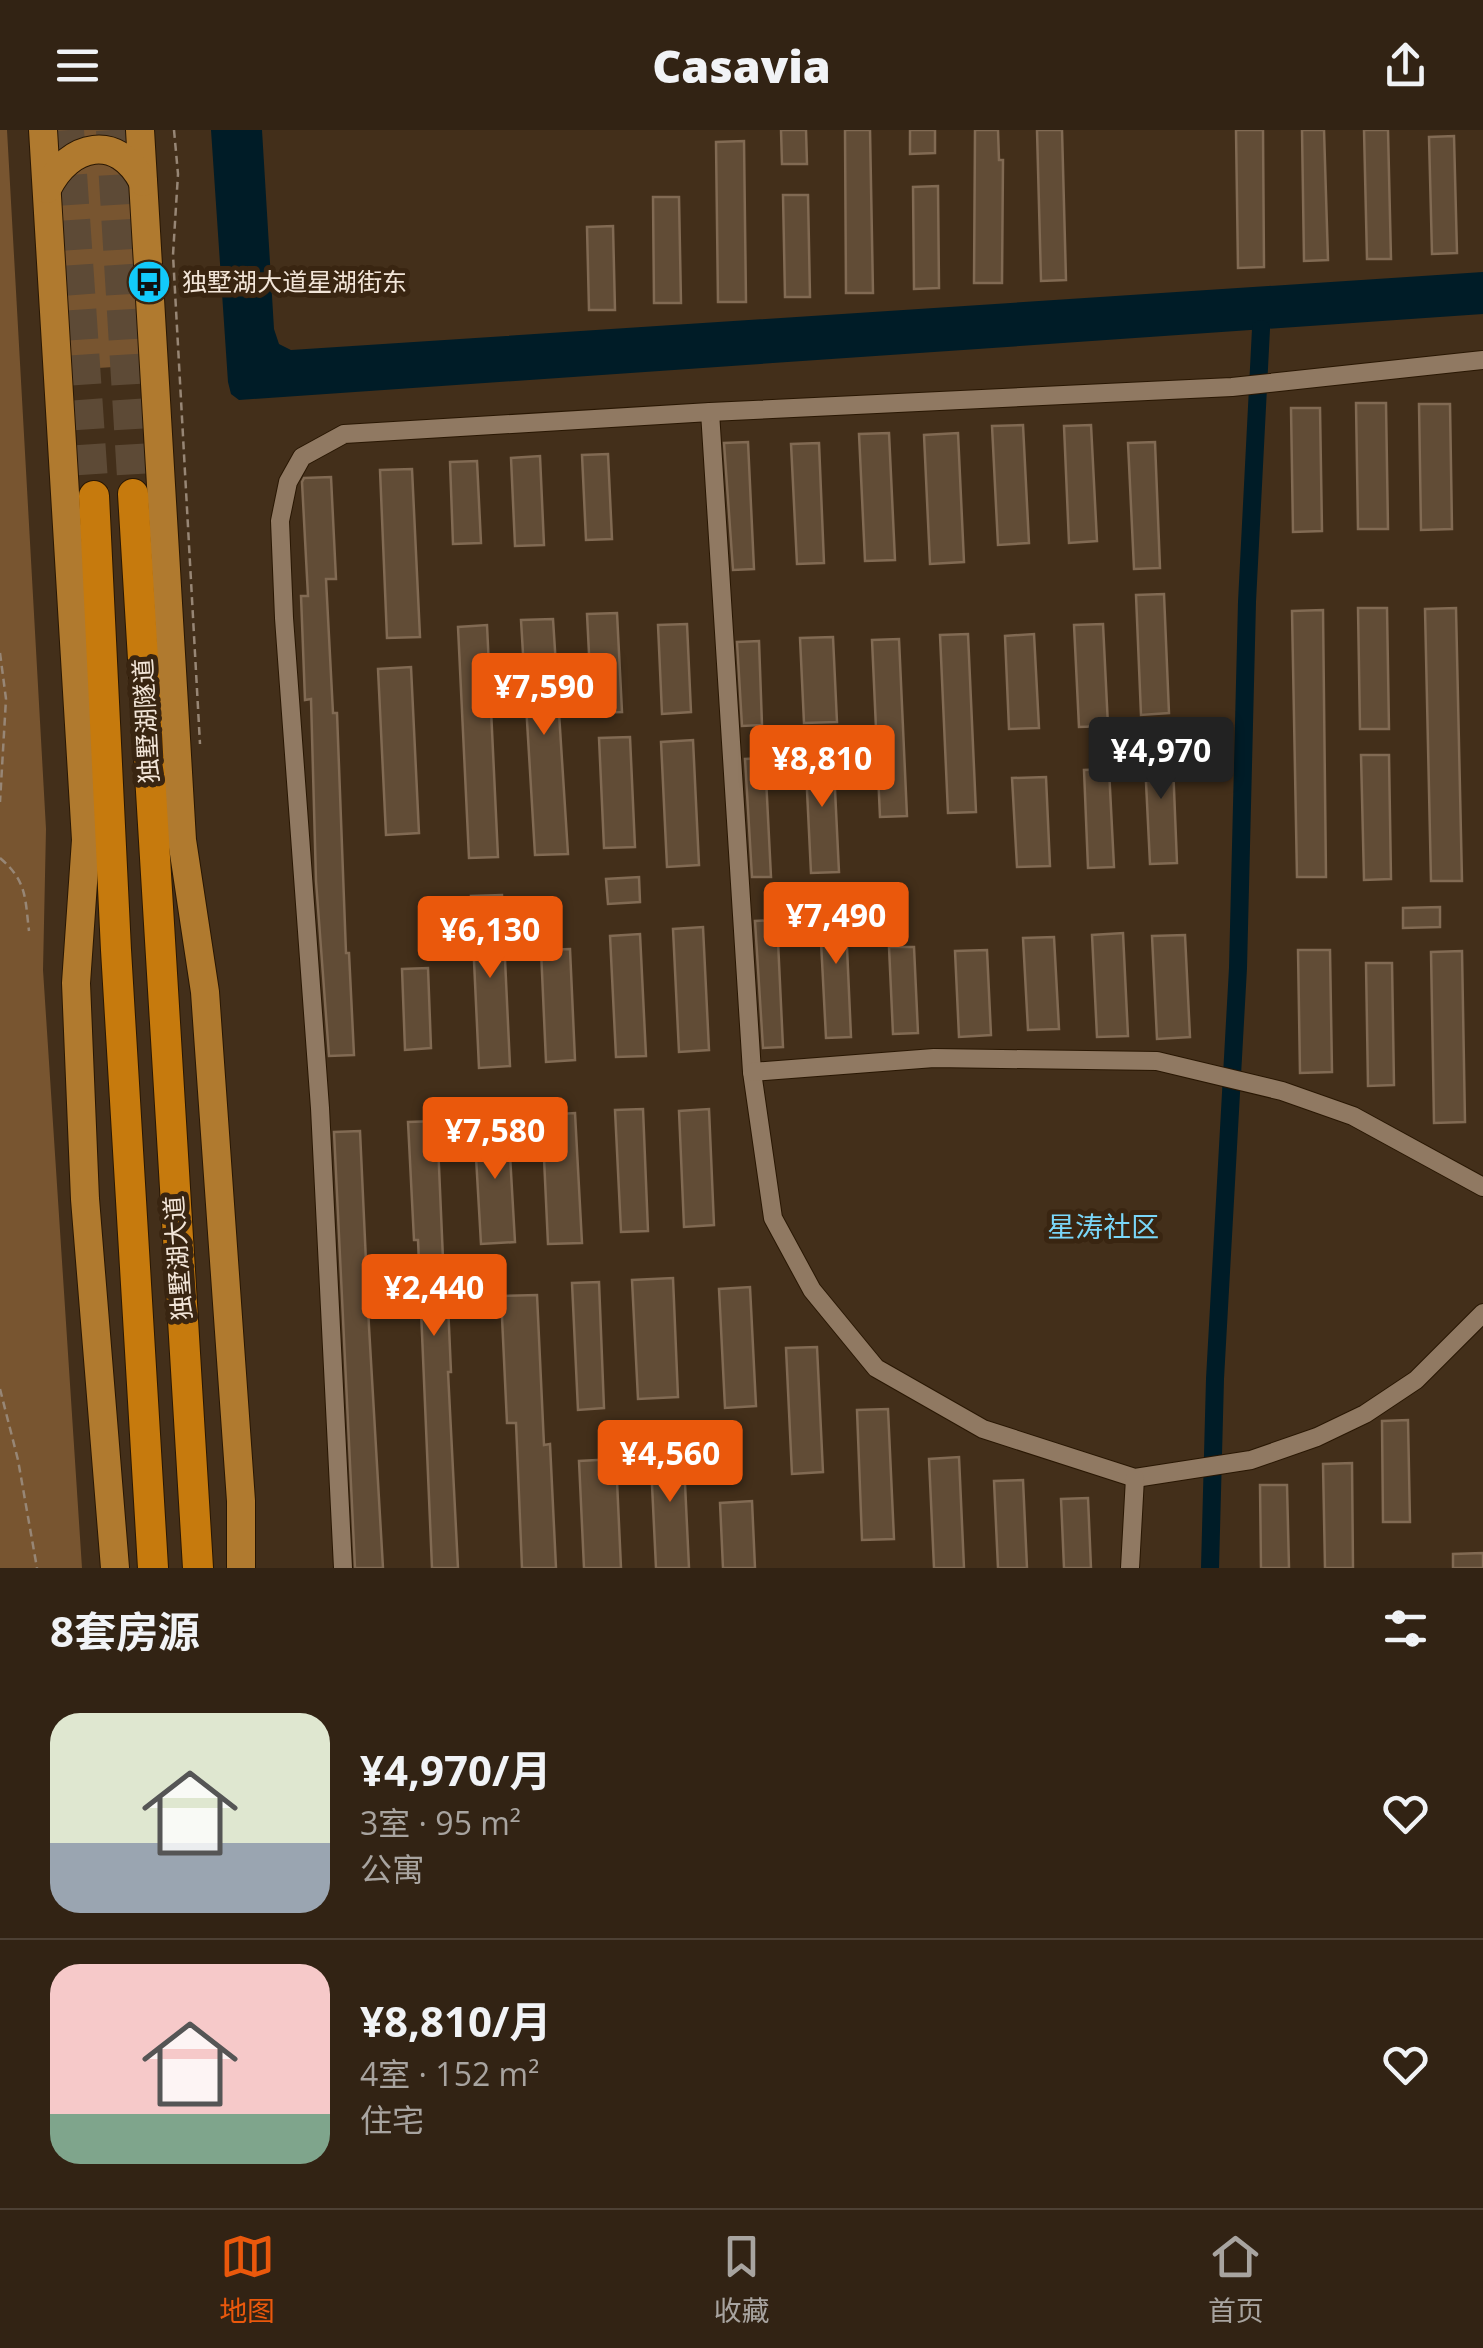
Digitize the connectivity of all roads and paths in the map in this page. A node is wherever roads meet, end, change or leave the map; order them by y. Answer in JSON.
{"nodes":[{"id":1,"x":43,"y":130,"type":"edge"},
{"id":2,"x":140,"y":130,"type":"edge"},
{"id":3,"x":174,"y":130,"type":"edge"},
{"id":4,"x":143,"y":182,"type":"junction"},
{"id":5,"x":46,"y":189,"type":"junction"},
{"id":6,"x":1483,"y":360,"type":"edge"},
{"id":7,"x":710,"y":412,"type":"junction"},
{"id":8,"x":133,"y":494,"type":"tunnel mouth"},
{"id":9,"x":94,"y":496,"type":"tunnel mouth"},
{"id":10,"x":0,"y":653,"type":"edge"},
{"id":11,"x":200,"y":744,"type":"dead end"},
{"id":12,"x":0,"y":802,"type":"edge"},
{"id":13,"x":0,"y":858,"type":"edge"},
{"id":14,"x":29,"y":931,"type":"dead end"},
{"id":15,"x":158,"y":948,"type":"joint"},
{"id":16,"x":116,"y":950,"type":"joint"},
{"id":17,"x":752,"y":1072,"type":"junction"},
{"id":18,"x":1483,"y":1187,"type":"edge"},
{"id":19,"x":1483,"y":1313,"type":"edge"},
{"id":20,"x":0,"y":1389,"type":"edge"},
{"id":21,"x":1135,"y":1478,"type":"junction"},
{"id":22,"x":37,"y":1568,"type":"edge"},
{"id":23,"x":115,"y":1568,"type":"edge"},
{"id":24,"x":153,"y":1568,"type":"edge"},
{"id":25,"x":198,"y":1568,"type":"edge"},
{"id":26,"x":240,"y":1568,"type":"edge"},
{"id":27,"x":343,"y":1568,"type":"edge"},
{"id":28,"x":1130,"y":1568,"type":"edge"}],
"edges":[{"from":1,"to":5,"type":"main road"},
{"from":2,"to":4,"type":"main road"},
{"from":3,"to":11,"type":"path"},
{"from":4,"to":5,"type":"main road"},
{"from":4,"to":26,"type":"main road"},
{"from":5,"to":23,"type":"main road"},
{"from":6,"to":7,"type":"street"},
{"from":7,"to":17,"type":"street"},
{"from":7,"to":27,"type":"street"},
{"from":8,"to":15,"type":"highway","name":"独墅湖隧道"},
{"from":9,"to":16,"type":"highway","name":"独墅湖隧道"},
{"from":10,"to":12,"type":"path"},
{"from":13,"to":14,"type":"path"},
{"from":15,"to":25,"type":"highway","name":"独墅湖大道"},
{"from":16,"to":24,"type":"highway","name":"独墅湖大道"},
{"from":17,"to":18,"type":"street"},
{"from":17,"to":21,"type":"street"},
{"from":19,"to":21,"type":"street"},
{"from":20,"to":22,"type":"path"},
{"from":21,"to":28,"type":"street"}]}
